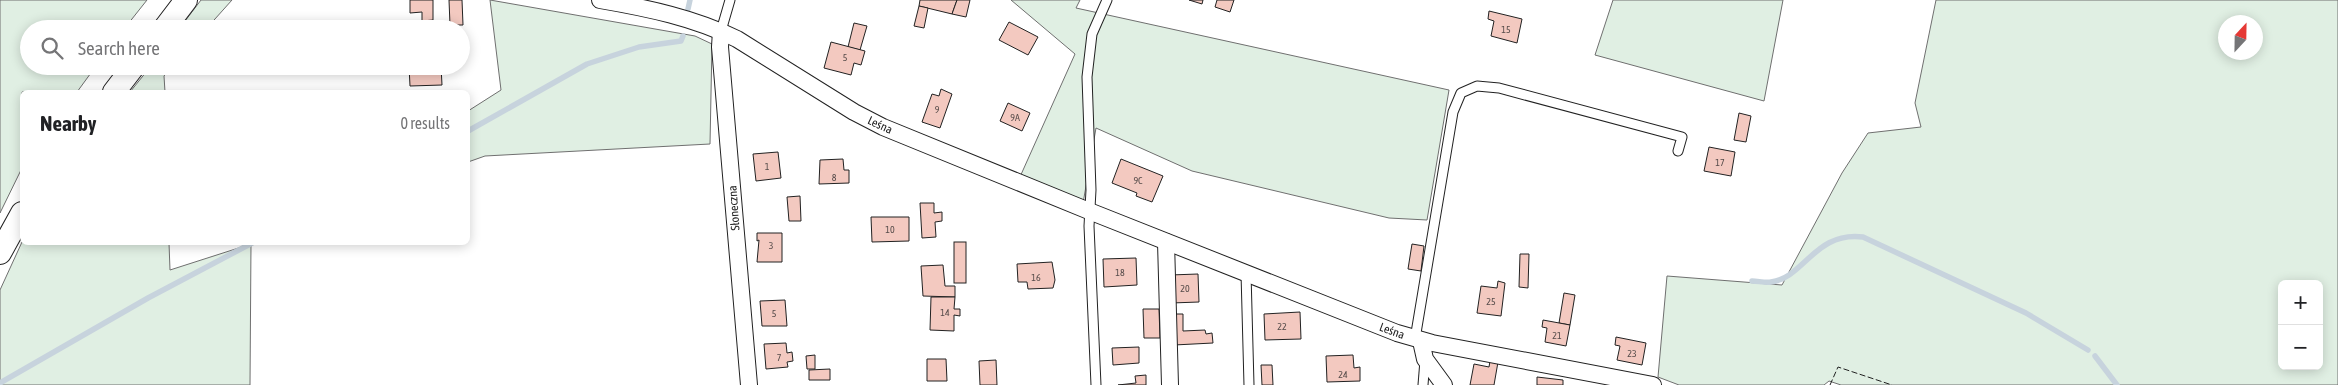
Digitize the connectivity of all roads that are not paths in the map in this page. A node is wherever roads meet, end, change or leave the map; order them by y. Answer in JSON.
{"nodes":[{"id":1,"x":186,"y":0,"type":"edge"},
{"id":2,"x":600,"y":0,"type":"edge"},
{"id":3,"x":730,"y":0,"type":"edge"},
{"id":4,"x":1107,"y":0,"type":"edge"},
{"id":5,"x":171,"y":20,"type":"edge"},
{"id":6,"x":721,"y":31,"type":"junction"},
{"id":7,"x":127,"y":75,"type":"edge"},
{"id":8,"x":116,"y":90,"type":"edge"},
{"id":9,"x":1678,"y":151,"type":"dead end"},
{"id":10,"x":1089,"y":211,"type":"junction"},
{"id":11,"x":20,"y":217,"type":"edge"},
{"id":12,"x":1166,"y":242,"type":"junction"},
{"id":13,"x":0,"y":253,"type":"edge"},
{"id":14,"x":1246,"y":274,"type":"junction"},
{"id":15,"x":1418,"y":340,"type":"junction"},
{"id":16,"x":1425,"y":359,"type":"junction"},
{"id":17,"x":1629,"y":383,"type":"edge"},
{"id":18,"x":749,"y":385,"type":"edge"},
{"id":19,"x":1096,"y":385,"type":"edge"},
{"id":20,"x":1170,"y":385,"type":"edge"},
{"id":21,"x":1249,"y":385,"type":"edge"},
{"id":22,"x":1423,"y":385,"type":"edge"},
{"id":23,"x":1444,"y":385,"type":"edge"},
{"id":24,"x":1653,"y":385,"type":"edge"}],
"edges":[{"from":1,"to":5,"type":"main road"},
{"from":2,"to":6,"type":"street","name":"Leśna"},
{"from":3,"to":6,"type":"lane"},
{"from":4,"to":10,"type":"lane"},
{"from":6,"to":10,"type":"street","name":"Leśna"},
{"from":6,"to":18,"type":"street","name":"Słoneczna"},
{"from":7,"to":8,"type":"main road"},
{"from":9,"to":15,"type":"lane"},
{"from":10,"to":12,"type":"street","name":"Leśna"},
{"from":10,"to":19,"type":"lane"},
{"from":11,"to":13,"type":"main road"},
{"from":12,"to":14,"type":"street","name":"Leśna"},
{"from":12,"to":20,"type":"street"},
{"from":14,"to":15,"type":"street","name":"Leśna"},
{"from":14,"to":21,"type":"lane"},
{"from":15,"to":16,"type":"street"},
{"from":15,"to":17,"type":"street","name":"Leśna"},
{"from":16,"to":22,"type":"lane"},
{"from":16,"to":23,"type":"street"},
{"from":17,"to":24,"type":"street","name":"Leśna"}]}
